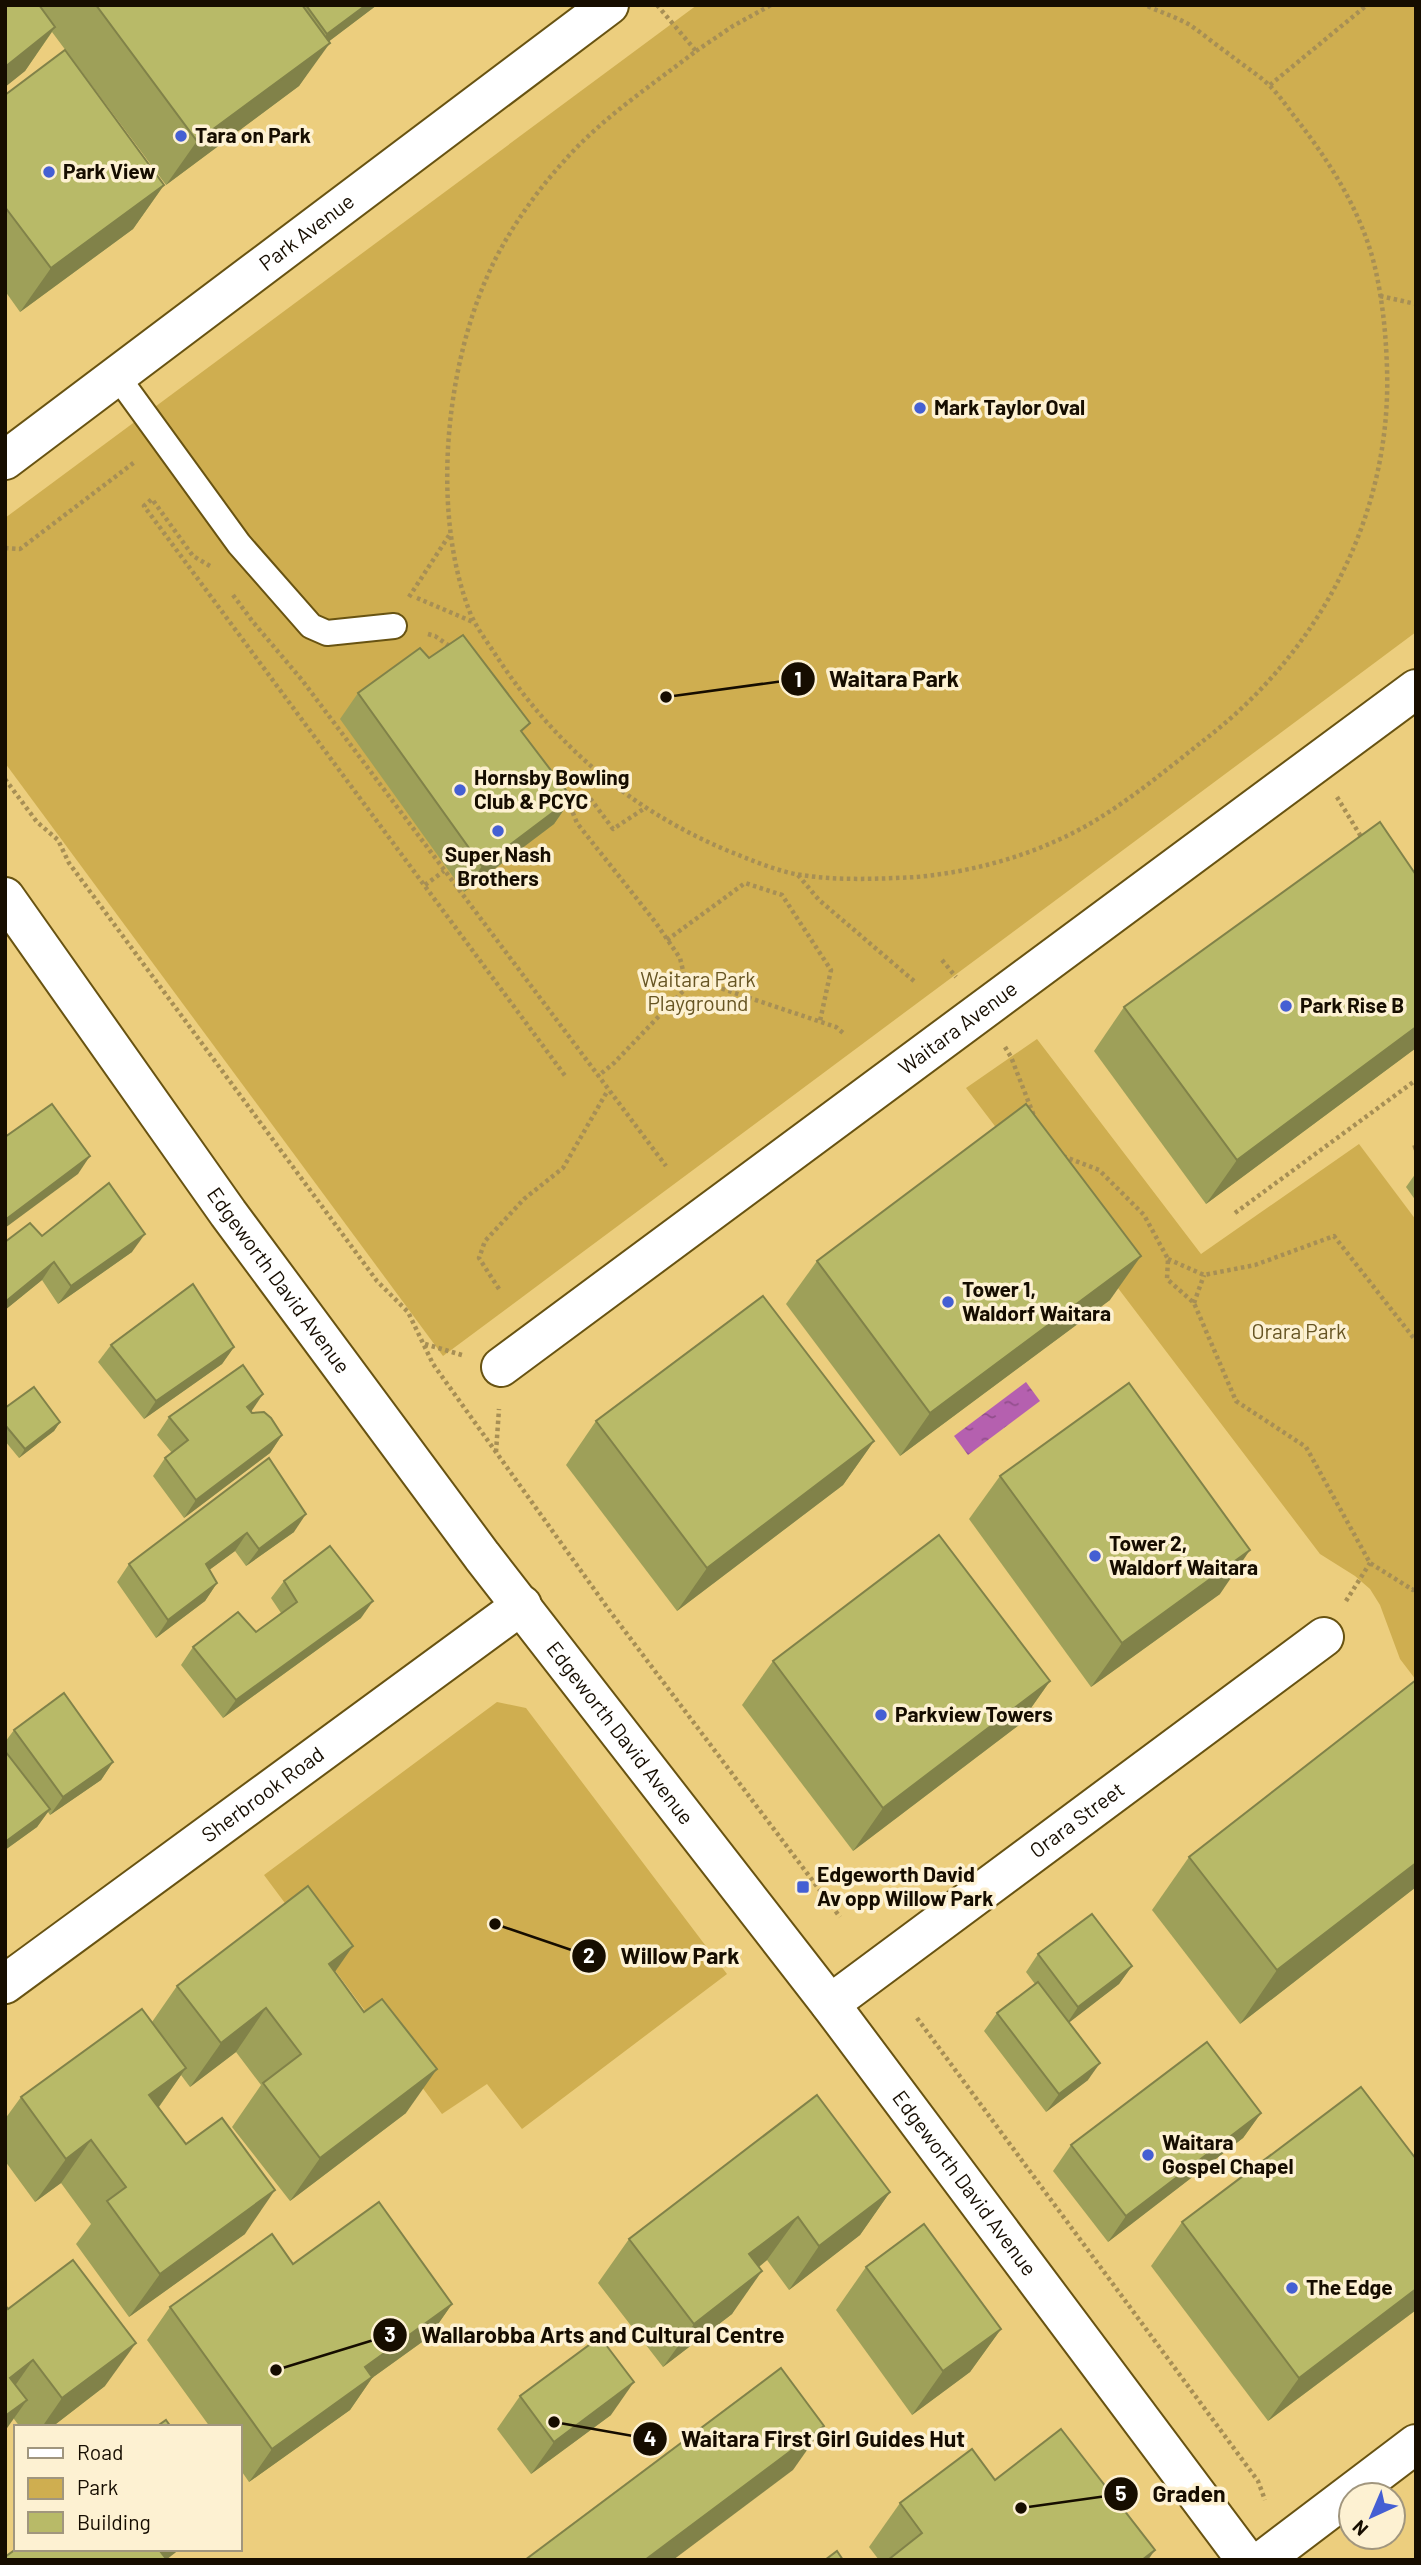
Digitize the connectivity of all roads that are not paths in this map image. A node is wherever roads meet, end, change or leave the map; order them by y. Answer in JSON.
{"nodes":[{"id":1,"x":609,"y":5,"type":"edge"},
{"id":2,"x":117,"y":376,"type":"junction"},
{"id":3,"x":5,"y":460,"type":"edge"},
{"id":4,"x":394,"y":626,"type":"road end"},
{"id":5,"x":1416,"y":689,"type":"edge"},
{"id":6,"x":5,"y":897,"type":"edge"},
{"id":7,"x":501,"y":1367,"type":"dead end"},
{"id":8,"x":522,"y":1605,"type":"junction"},
{"id":9,"x":1324,"y":1637,"type":"dead end"},
{"id":10,"x":5,"y":1984,"type":"edge"},
{"id":11,"x":830,"y":2004,"type":"junction"},
{"id":12,"x":1416,"y":2444,"type":"edge"},
{"id":13,"x":1246,"y":2560,"type":"edge"},
{"id":14,"x":1263,"y":2560,"type":"edge"}],
"edges":[{"from":1,"to":2,"type":"main road","name":"Park Avenue"},
{"from":2,"to":3,"type":"main road","name":"Park Avenue"},
{"from":2,"to":4,"type":"lane"},
{"from":5,"to":7,"type":"main road","name":"Waitara Avenue"},
{"from":6,"to":8,"type":"main road","name":"Edgeworth David Avenue"},
{"from":8,"to":10,"type":"main road","name":"Sherbrook Road"},
{"from":8,"to":11,"type":"main road","name":"Edgeworth David Avenue"},
{"from":9,"to":11,"type":"main road","name":"Orara Street"},
{"from":11,"to":13,"type":"main road","name":"Edgeworth David Avenue"},
{"from":12,"to":14,"type":"main road"}]}
